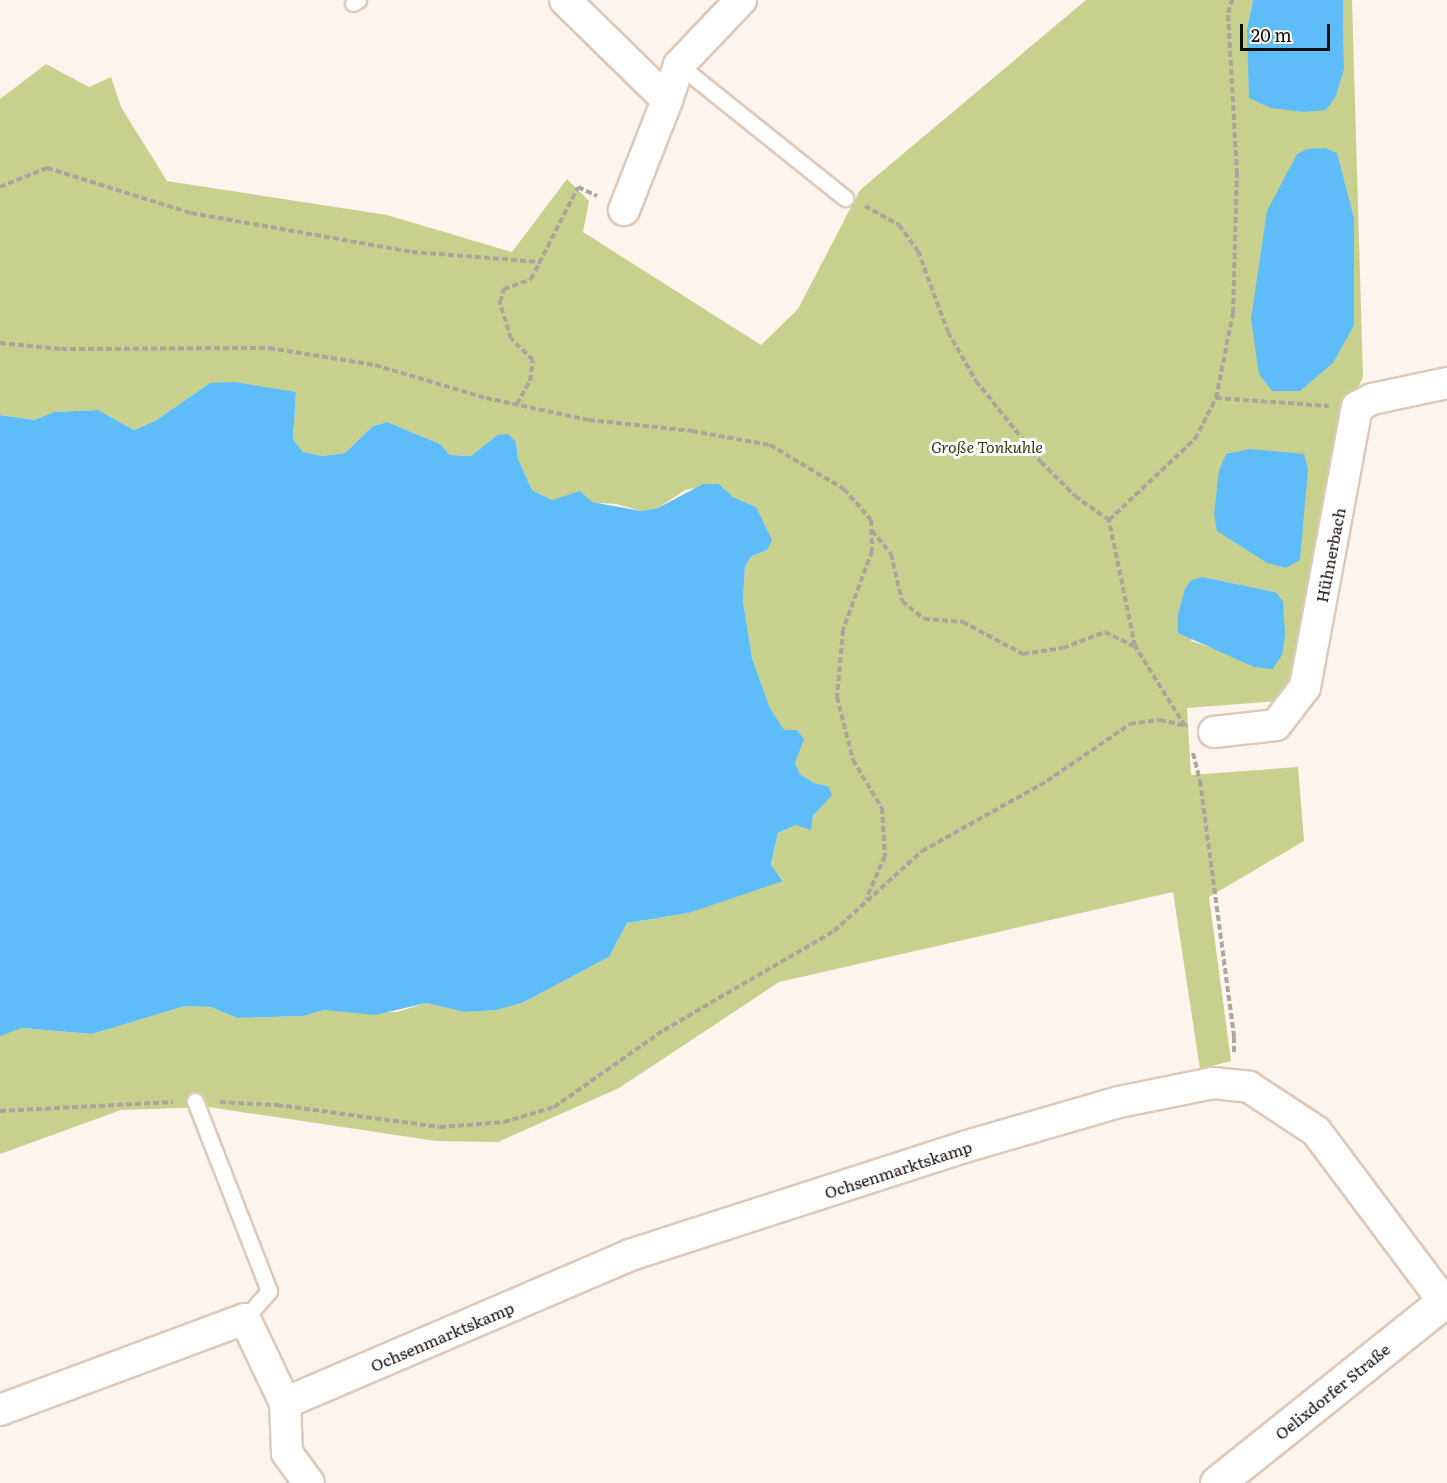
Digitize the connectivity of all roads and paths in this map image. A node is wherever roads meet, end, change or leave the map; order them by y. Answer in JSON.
{"nodes":[{"id":1,"x":565,"y":0,"type":"edge"},
{"id":2,"x":741,"y":0,"type":"edge"},
{"id":3,"x":1232,"y":0,"type":"edge"},
{"id":4,"x":679,"y":65,"type":"junction"},
{"id":5,"x":667,"y":100,"type":"junction"},
{"id":6,"x":578,"y":187,"type":"dead end"},
{"id":7,"x":0,"y":188,"type":"edge"},
{"id":8,"x":845,"y":198,"type":"joint"},
{"id":9,"x":624,"y":210,"type":"dead end"},
{"id":10,"x":541,"y":262,"type":"junction"},
{"id":11,"x":0,"y":343,"type":"edge"},
{"id":12,"x":1447,"y":383,"type":"edge"},
{"id":13,"x":1216,"y":398,"type":"junction"},
{"id":14,"x":517,"y":404,"type":"junction"},
{"id":15,"x":1357,"y":407,"type":"junction"},
{"id":16,"x":1109,"y":520,"type":"junction"},
{"id":17,"x":872,"y":531,"type":"junction"},
{"id":18,"x":1135,"y":646,"type":"junction"},
{"id":19,"x":1185,"y":725,"type":"junction"},
{"id":20,"x":1198,"y":739,"type":"junction"},
{"id":21,"x":864,"y":902,"type":"junction"},
{"id":22,"x":1232,"y":1085,"type":"junction"},
{"id":23,"x":195,"y":1101,"type":"junction"},
{"id":24,"x":0,"y":1111,"type":"edge"},
{"id":25,"x":1445,"y":1301,"type":"edge"},
{"id":26,"x":245,"y":1319,"type":"junction"},
{"id":27,"x":285,"y":1403,"type":"junction"},
{"id":28,"x":0,"y":1410,"type":"edge"},
{"id":29,"x":309,"y":1483,"type":"edge"},
{"id":30,"x":1217,"y":1483,"type":"edge"}],
"edges":[{"from":1,"to":5,"type":"street"},
{"from":2,"to":4,"type":"street"},
{"from":3,"to":13,"type":"path"},
{"from":4,"to":5,"type":"street"},
{"from":4,"to":8,"type":"lane"},
{"from":5,"to":9,"type":"street"},
{"from":6,"to":10,"type":"path"},
{"from":7,"to":10,"type":"path"},
{"from":8,"to":16,"type":"path"},
{"from":10,"to":14,"type":"path"},
{"from":11,"to":14,"type":"path"},
{"from":12,"to":15,"type":"street"},
{"from":13,"to":15,"type":"path"},
{"from":13,"to":16,"type":"path"},
{"from":14,"to":17,"type":"path"},
{"from":15,"to":20,"type":"street","name":"Hühnerbach"},
{"from":16,"to":18,"type":"path"},
{"from":17,"to":18,"type":"path"},
{"from":17,"to":21,"type":"path"},
{"from":18,"to":19,"type":"path"},
{"from":19,"to":20,"type":"path"},
{"from":19,"to":21,"type":"path"},
{"from":20,"to":22,"type":"path"},
{"from":21,"to":23,"type":"path"},
{"from":22,"to":25,"type":"street","name":"Ochsenmarktskamp"},
{"from":22,"to":27,"type":"street","name":"Ochsenmarktskamp"},
{"from":23,"to":24,"type":"path"},
{"from":23,"to":26,"type":"lane"},
{"from":25,"to":30,"type":"street","name":"Oelixdorfer Straße"},
{"from":26,"to":27,"type":"street"},
{"from":26,"to":28,"type":"street"},
{"from":27,"to":29,"type":"street"}]}
